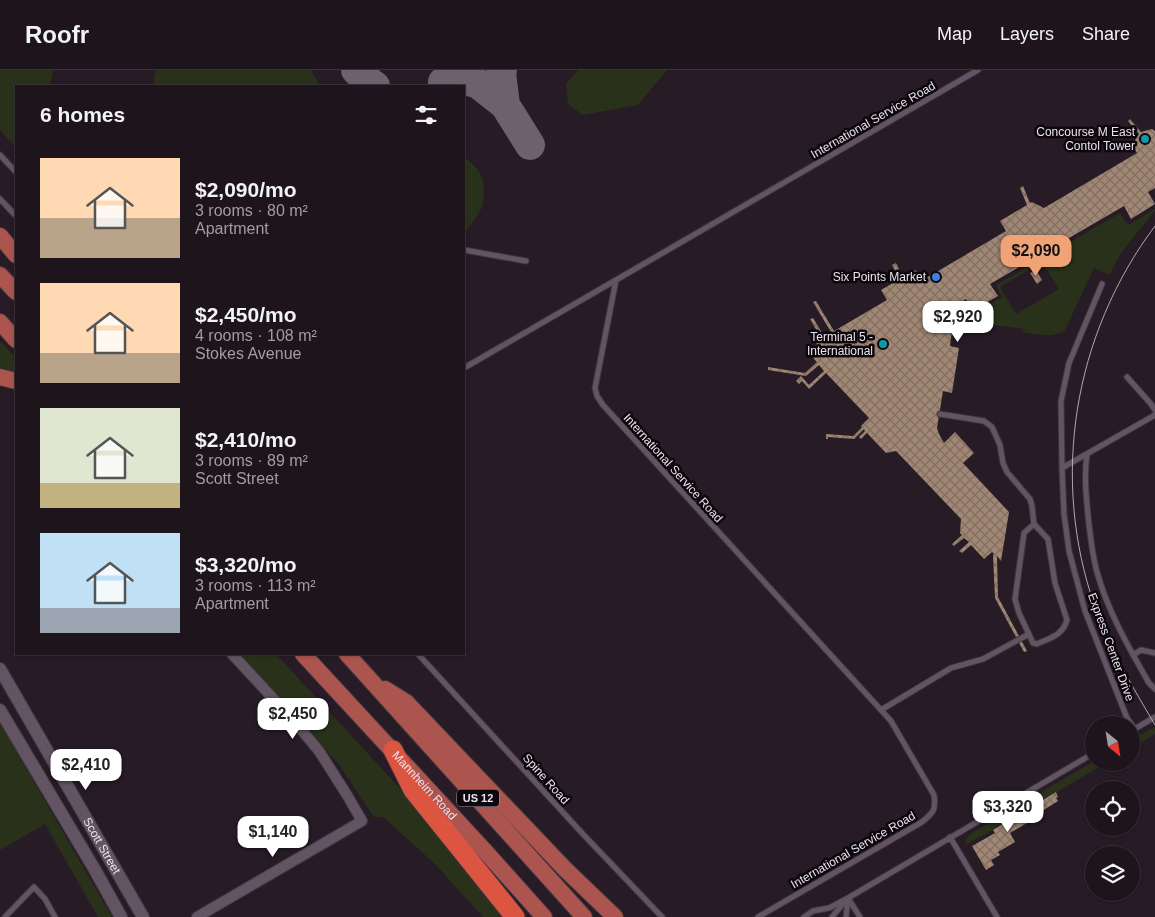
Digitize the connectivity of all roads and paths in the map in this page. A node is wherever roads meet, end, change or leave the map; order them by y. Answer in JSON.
{"nodes":[{"id":1,"x":978,"y":70,"type":"edge"},
{"id":2,"x":0,"y":154,"type":"edge"},
{"id":3,"x":15,"y":171,"type":"edge"},
{"id":4,"x":0,"y":199,"type":"edge"},
{"id":5,"x":15,"y":215,"type":"edge"},
{"id":6,"x":0,"y":236,"type":"edge"},
{"id":7,"x":465,"y":250,"type":"edge"},
{"id":8,"x":15,"y":254,"type":"edge"},
{"id":9,"x":526,"y":261,"type":"dead end"},
{"id":10,"x":0,"y":275,"type":"edge"},
{"id":11,"x":616,"y":280,"type":"junction"},
{"id":12,"x":1102,"y":284,"type":"dead end"},
{"id":13,"x":15,"y":291,"type":"edge"},
{"id":14,"x":0,"y":322,"type":"edge"},
{"id":15,"x":15,"y":339,"type":"edge"},
{"id":16,"x":465,"y":367,"type":"edge"},
{"id":17,"x":0,"y":377,"type":"edge"},
{"id":18,"x":1127,"y":377,"type":"dead end"},
{"id":19,"x":15,"y":381,"type":"edge"},
{"id":20,"x":1155,"y":410,"type":"edge"},
{"id":21,"x":940,"y":414,"type":"dead end"},
{"id":22,"x":1155,"y":415,"type":"edge"},
{"id":23,"x":1087,"y":454,"type":"junction"},
{"id":24,"x":1062,"y":468,"type":"junction"},
{"id":25,"x":1034,"y":524,"type":"junction"},
{"id":26,"x":1029,"y":634,"type":"junction"},
{"id":27,"x":1155,"y":652,"type":"edge"},
{"id":28,"x":233,"y":655,"type":"edge"},
{"id":29,"x":304,"y":655,"type":"edge"},
{"id":30,"x":348,"y":655,"type":"edge"},
{"id":31,"x":419,"y":655,"type":"edge"},
{"id":32,"x":1133,"y":655,"type":"junction"},
{"id":33,"x":0,"y":669,"type":"edge"},
{"id":34,"x":370,"y":680,"type":"junction"},
{"id":35,"x":1155,"y":689,"type":"edge"},
{"id":36,"x":0,"y":710,"type":"edge"},
{"id":37,"x":881,"y":710,"type":"junction"},
{"id":38,"x":1126,"y":716,"type":"edge"},
{"id":39,"x":1155,"y":717,"type":"edge"},
{"id":40,"x":1140,"y":726,"type":"edge"},
{"id":41,"x":393,"y":750,"type":"junction"},
{"id":42,"x":1085,"y":758,"type":"edge"},
{"id":43,"x":950,"y":837,"type":"junction"},
{"id":44,"x":848,"y":898,"type":"junction"},
{"id":45,"x":5,"y":917,"type":"edge"},
{"id":46,"x":55,"y":917,"type":"edge"},
{"id":47,"x":121,"y":917,"type":"edge"},
{"id":48,"x":143,"y":917,"type":"edge"},
{"id":49,"x":197,"y":917,"type":"edge"},
{"id":50,"x":515,"y":917,"type":"edge"},
{"id":51,"x":544,"y":917,"type":"edge"},
{"id":52,"x":584,"y":917,"type":"edge"},
{"id":53,"x":615,"y":917,"type":"edge"},
{"id":54,"x":662,"y":917,"type":"edge"},
{"id":55,"x":758,"y":917,"type":"edge"},
{"id":56,"x":804,"y":917,"type":"edge"},
{"id":57,"x":832,"y":917,"type":"edge"},
{"id":58,"x":846,"y":917,"type":"edge"},
{"id":59,"x":860,"y":917,"type":"edge"},
{"id":60,"x":997,"y":917,"type":"edge"}],
"edges":[{"from":1,"to":11,"type":"lane","name":"International Service Road"},
{"from":2,"to":3,"type":"lane"},
{"from":4,"to":5,"type":"lane"},
{"from":6,"to":8,"type":"main road"},
{"from":7,"to":9,"type":"lane"},
{"from":10,"to":13,"type":"main road"},
{"from":11,"to":16,"type":"lane"},
{"from":11,"to":37,"type":"lane","name":"International Service Road"},
{"from":12,"to":24,"type":"lane","name":"Express Center Drive"},
{"from":14,"to":15,"type":"main road"},
{"from":17,"to":19,"type":"main road"},
{"from":18,"to":20,"type":"lane"},
{"from":21,"to":25,"type":"lane"},
{"from":22,"to":23,"type":"lane"},
{"from":23,"to":24,"type":"lane"},
{"from":23,"to":32,"type":"lane"},
{"from":24,"to":38,"type":"lane","name":"Express Center Drive"},
{"from":25,"to":26,"type":"lane"},
{"from":25,"to":26,"type":"lane"},
{"from":26,"to":37,"type":"lane"},
{"from":27,"to":32,"type":"lane"},
{"from":28,"to":49,"type":"street"},
{"from":29,"to":41,"type":"main road","name":"Mannheim Road","number":"US 12"},
{"from":30,"to":34,"type":"main road","number":"US 12"},
{"from":31,"to":54,"type":"lane","name":"Spine Road"},
{"from":32,"to":35,"type":"lane"},
{"from":33,"to":48,"type":"street","name":"Scott Street"},
{"from":34,"to":52,"type":"main road","number":"US 12"},
{"from":34,"to":53,"type":"main road"},
{"from":36,"to":47,"type":"street","name":"Scott Street"},
{"from":37,"to":55,"type":"lane","name":"International Service Road"},
{"from":39,"to":40,"type":"lane"},
{"from":41,"to":50,"type":"highway"},
{"from":41,"to":51,"type":"main road","name":"Mannheim Road","number":"US 12"},
{"from":42,"to":43,"type":"lane"},
{"from":43,"to":44,"type":"lane"},
{"from":43,"to":60,"type":"lane"},
{"from":44,"to":56,"type":"lane"},
{"from":44,"to":57,"type":"lane"},
{"from":44,"to":58,"type":"lane"},
{"from":44,"to":59,"type":"lane"},
{"from":45,"to":46,"type":"lane"}]}
